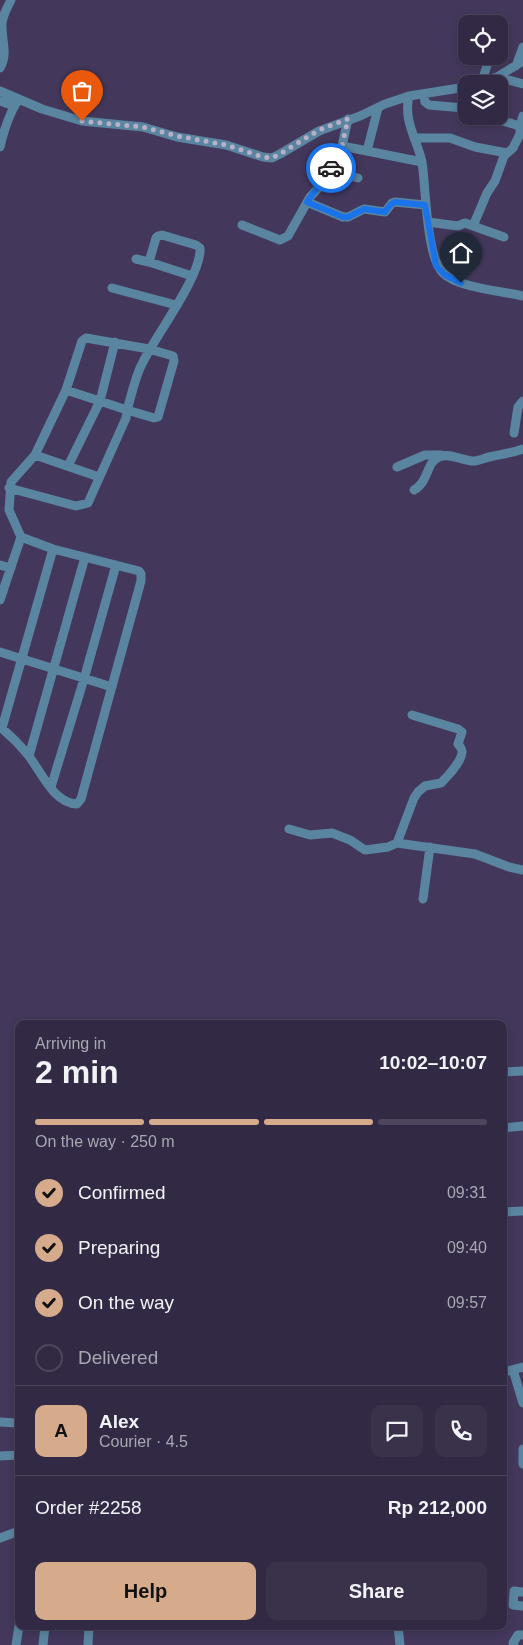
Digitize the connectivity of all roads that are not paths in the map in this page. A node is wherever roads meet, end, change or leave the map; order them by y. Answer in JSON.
{"nodes":[{"id":1,"x":11,"y":0,"type":"edge"},
{"id":2,"x":523,"y":47,"type":"edge"},
{"id":3,"x":519,"y":64,"type":"edge"},
{"id":4,"x":0,"y":68,"type":"edge"},
{"id":5,"x":500,"y":75,"type":"edge"},
{"id":6,"x":508,"y":80,"type":"edge"},
{"id":7,"x":523,"y":84,"type":"edge"},
{"id":8,"x":458,"y":88,"type":"edge"},
{"id":9,"x":0,"y":91,"type":"edge"},
{"id":10,"x":424,"y":94,"type":"junction"},
{"id":11,"x":409,"y":96,"type":"junction"},
{"id":12,"x":0,"y":102,"type":"edge"},
{"id":13,"x":17,"y":102,"type":"junction"},
{"id":14,"x":458,"y":107,"type":"edge"},
{"id":15,"x":378,"y":108,"type":"junction"},
{"id":16,"x":523,"y":116,"type":"edge"},
{"id":17,"x":348,"y":119,"type":"junction"},
{"id":18,"x":508,"y":123,"type":"edge"},
{"id":19,"x":520,"y":126,"type":"junction"},
{"id":20,"x":2,"y":131,"type":"edge"},
{"id":21,"x":414,"y":138,"type":"junction"},
{"id":22,"x":342,"y":146,"type":"junction"},
{"id":23,"x":0,"y":147,"type":"edge"},
{"id":24,"x":367,"y":151,"type":"junction"},
{"id":25,"x":507,"y":152,"type":"junction"},
{"id":26,"x":422,"y":162,"type":"junction"},
{"id":27,"x":330,"y":171,"type":"junction"},
{"id":28,"x":358,"y":178,"type":"dead end"},
{"id":29,"x":307,"y":202,"type":"junction"},
{"id":30,"x":425,"y":205,"type":"junction"},
{"id":31,"x":428,"y":222,"type":"junction"},
{"id":32,"x":242,"y":225,"type":"dead end"},
{"id":33,"x":473,"y":226,"type":"junction"},
{"id":34,"x":504,"y":237,"type":"dead end"},
{"id":35,"x":136,"y":259,"type":"dead end"},
{"id":36,"x":149,"y":262,"type":"junction"},
{"id":37,"x":192,"y":276,"type":"junction"},
{"id":38,"x":112,"y":288,"type":"dead end"},
{"id":39,"x":523,"y":296,"type":"edge"},
{"id":40,"x":176,"y":305,"type":"junction"},
{"id":41,"x":115,"y":342,"type":"junction"},
{"id":42,"x":149,"y":349,"type":"junction"},
{"id":43,"x":66,"y":390,"type":"junction"},
{"id":44,"x":523,"y":400,"type":"edge"},
{"id":45,"x":100,"y":401,"type":"junction"},
{"id":46,"x":128,"y":410,"type":"junction"},
{"id":47,"x":514,"y":433,"type":"dead end"},
{"id":48,"x":523,"y":449,"type":"edge"},
{"id":49,"x":35,"y":455,"type":"junction"},
{"id":50,"x":441,"y":455,"type":"junction"},
{"id":51,"x":68,"y":466,"type":"junction"},
{"id":52,"x":397,"y":467,"type":"dead end"},
{"id":53,"x":99,"y":477,"type":"junction"},
{"id":54,"x":10,"y":488,"type":"junction"},
{"id":55,"x":414,"y":490,"type":"dead end"},
{"id":56,"x":4,"y":509,"type":"edge"},
{"id":57,"x":22,"y":536,"type":"junction"},
{"id":58,"x":53,"y":549,"type":"junction"},
{"id":59,"x":85,"y":556,"type":"junction"},
{"id":60,"x":0,"y":564,"type":"edge"},
{"id":61,"x":116,"y":565,"type":"junction"},
{"id":62,"x":11,"y":568,"type":"junction"},
{"id":63,"x":0,"y":598,"type":"edge"},
{"id":64,"x":0,"y":652,"type":"edge"},
{"id":65,"x":21,"y":659,"type":"junction"},
{"id":66,"x":52,"y":669,"type":"junction"},
{"id":67,"x":84,"y":679,"type":"junction"},
{"id":68,"x":112,"y":687,"type":"junction"},
{"id":69,"x":412,"y":715,"type":"dead end"},
{"id":70,"x":1,"y":728,"type":"edge"},
{"id":71,"x":29,"y":756,"type":"junction"},
{"id":72,"x":51,"y":787,"type":"junction"},
{"id":73,"x":289,"y":829,"type":"dead end"},
{"id":74,"x":397,"y":843,"type":"junction"},
{"id":75,"x":430,"y":847,"type":"junction"},
{"id":76,"x":523,"y":870,"type":"edge"},
{"id":77,"x":423,"y":899,"type":"dead end"},
{"id":78,"x":523,"y":1071,"type":"edge"},
{"id":79,"x":507,"y":1072,"type":"edge"},
{"id":80,"x":523,"y":1126,"type":"edge"},
{"id":81,"x":507,"y":1128,"type":"edge"},
{"id":82,"x":523,"y":1211,"type":"edge"},
{"id":83,"x":507,"y":1212,"type":"edge"},
{"id":84,"x":523,"y":1367,"type":"edge"},
{"id":85,"x":513,"y":1370,"type":"junction"},
{"id":86,"x":507,"y":1371,"type":"edge"},
{"id":87,"x":523,"y":1403,"type":"edge"},
{"id":88,"x":0,"y":1422,"type":"edge"},
{"id":89,"x":15,"y":1423,"type":"edge"},
{"id":90,"x":523,"y":1449,"type":"edge"},
{"id":91,"x":15,"y":1455,"type":"edge"},
{"id":92,"x":0,"y":1456,"type":"edge"},
{"id":93,"x":523,"y":1464,"type":"edge"},
{"id":94,"x":15,"y":1532,"type":"edge"},
{"id":95,"x":0,"y":1538,"type":"edge"},
{"id":96,"x":523,"y":1592,"type":"edge"},
{"id":97,"x":523,"y":1606,"type":"edge"},
{"id":98,"x":18,"y":1630,"type":"edge"},
{"id":99,"x":45,"y":1630,"type":"edge"},
{"id":100,"x":89,"y":1630,"type":"edge"},
{"id":101,"x":398,"y":1630,"type":"edge"},
{"id":102,"x":523,"y":1635,"type":"edge"},
{"id":103,"x":16,"y":1645,"type":"edge"},
{"id":104,"x":43,"y":1645,"type":"edge"},
{"id":105,"x":88,"y":1645,"type":"edge"},
{"id":106,"x":400,"y":1645,"type":"edge"},
{"id":107,"x":514,"y":1645,"type":"edge"}],
"edges":[{"from":1,"to":4,"type":"street"},
{"from":2,"to":3,"type":"street"},
{"from":3,"to":5,"type":"street"},
{"from":6,"to":7,"type":"street"},
{"from":8,"to":10,"type":"street"},
{"from":9,"to":13,"type":"street"},
{"from":10,"to":11,"type":"street"},
{"from":10,"to":14,"type":"street"},
{"from":11,"to":15,"type":"street"},
{"from":11,"to":21,"type":"street"},
{"from":12,"to":13,"type":"street"},
{"from":13,"to":17,"type":"street"},
{"from":13,"to":20,"type":"street"},
{"from":15,"to":17,"type":"street"},
{"from":15,"to":24,"type":"street"},
{"from":16,"to":19,"type":"street"},
{"from":17,"to":22,"type":"street"},
{"from":18,"to":19,"type":"street"},
{"from":19,"to":25,"type":"street"},
{"from":20,"to":23,"type":"street"},
{"from":21,"to":25,"type":"street"},
{"from":21,"to":26,"type":"street"},
{"from":22,"to":24,"type":"street"},
{"from":22,"to":27,"type":"street"},
{"from":24,"to":26,"type":"street"},
{"from":25,"to":33,"type":"street"},
{"from":26,"to":30,"type":"street"},
{"from":27,"to":28,"type":"street"},
{"from":27,"to":29,"type":"street"},
{"from":29,"to":30,"type":"street"},
{"from":29,"to":32,"type":"street"},
{"from":30,"to":31,"type":"street"},
{"from":31,"to":33,"type":"street"},
{"from":31,"to":39,"type":"street"},
{"from":33,"to":34,"type":"street"},
{"from":35,"to":36,"type":"street"},
{"from":36,"to":37,"type":"street"},
{"from":36,"to":37,"type":"street"},
{"from":37,"to":40,"type":"street"},
{"from":38,"to":40,"type":"street"},
{"from":40,"to":42,"type":"street"},
{"from":41,"to":42,"type":"street"},
{"from":41,"to":43,"type":"street"},
{"from":41,"to":45,"type":"street"},
{"from":42,"to":46,"type":"street"},
{"from":42,"to":46,"type":"street"},
{"from":43,"to":45,"type":"street"},
{"from":43,"to":49,"type":"street"},
{"from":44,"to":47,"type":"street"},
{"from":45,"to":46,"type":"street"},
{"from":45,"to":51,"type":"street"},
{"from":46,"to":53,"type":"street"},
{"from":48,"to":50,"type":"street"},
{"from":49,"to":51,"type":"street"},
{"from":49,"to":54,"type":"street"},
{"from":50,"to":52,"type":"street"},
{"from":50,"to":55,"type":"street"},
{"from":51,"to":53,"type":"street"},
{"from":53,"to":54,"type":"street"},
{"from":54,"to":56,"type":"street"},
{"from":56,"to":57,"type":"street"},
{"from":57,"to":58,"type":"street"},
{"from":57,"to":62,"type":"street"},
{"from":58,"to":59,"type":"street"},
{"from":58,"to":65,"type":"street"},
{"from":59,"to":61,"type":"street"},
{"from":59,"to":66,"type":"street"},
{"from":60,"to":62,"type":"street"},
{"from":61,"to":67,"type":"street"},
{"from":61,"to":68,"type":"street"},
{"from":62,"to":63,"type":"street"},
{"from":64,"to":65,"type":"street"},
{"from":65,"to":66,"type":"street"},
{"from":65,"to":70,"type":"street"},
{"from":66,"to":67,"type":"street"},
{"from":66,"to":71,"type":"street"},
{"from":67,"to":68,"type":"street"},
{"from":67,"to":72,"type":"street"},
{"from":68,"to":72,"type":"street"},
{"from":69,"to":74,"type":"street"},
{"from":70,"to":71,"type":"street"},
{"from":71,"to":72,"type":"street"},
{"from":73,"to":74,"type":"street"},
{"from":74,"to":75,"type":"street"},
{"from":75,"to":76,"type":"street"},
{"from":75,"to":77,"type":"street"},
{"from":78,"to":79,"type":"street"},
{"from":80,"to":81,"type":"street"},
{"from":82,"to":83,"type":"street"},
{"from":84,"to":85,"type":"street"},
{"from":85,"to":86,"type":"street"},
{"from":85,"to":87,"type":"street"},
{"from":88,"to":89,"type":"street"},
{"from":90,"to":93,"type":"street"},
{"from":91,"to":92,"type":"street"},
{"from":94,"to":95,"type":"street"},
{"from":96,"to":97,"type":"street"},
{"from":98,"to":103,"type":"street"},
{"from":99,"to":104,"type":"street"},
{"from":100,"to":105,"type":"street"},
{"from":101,"to":106,"type":"street"},
{"from":102,"to":107,"type":"street"}]}
